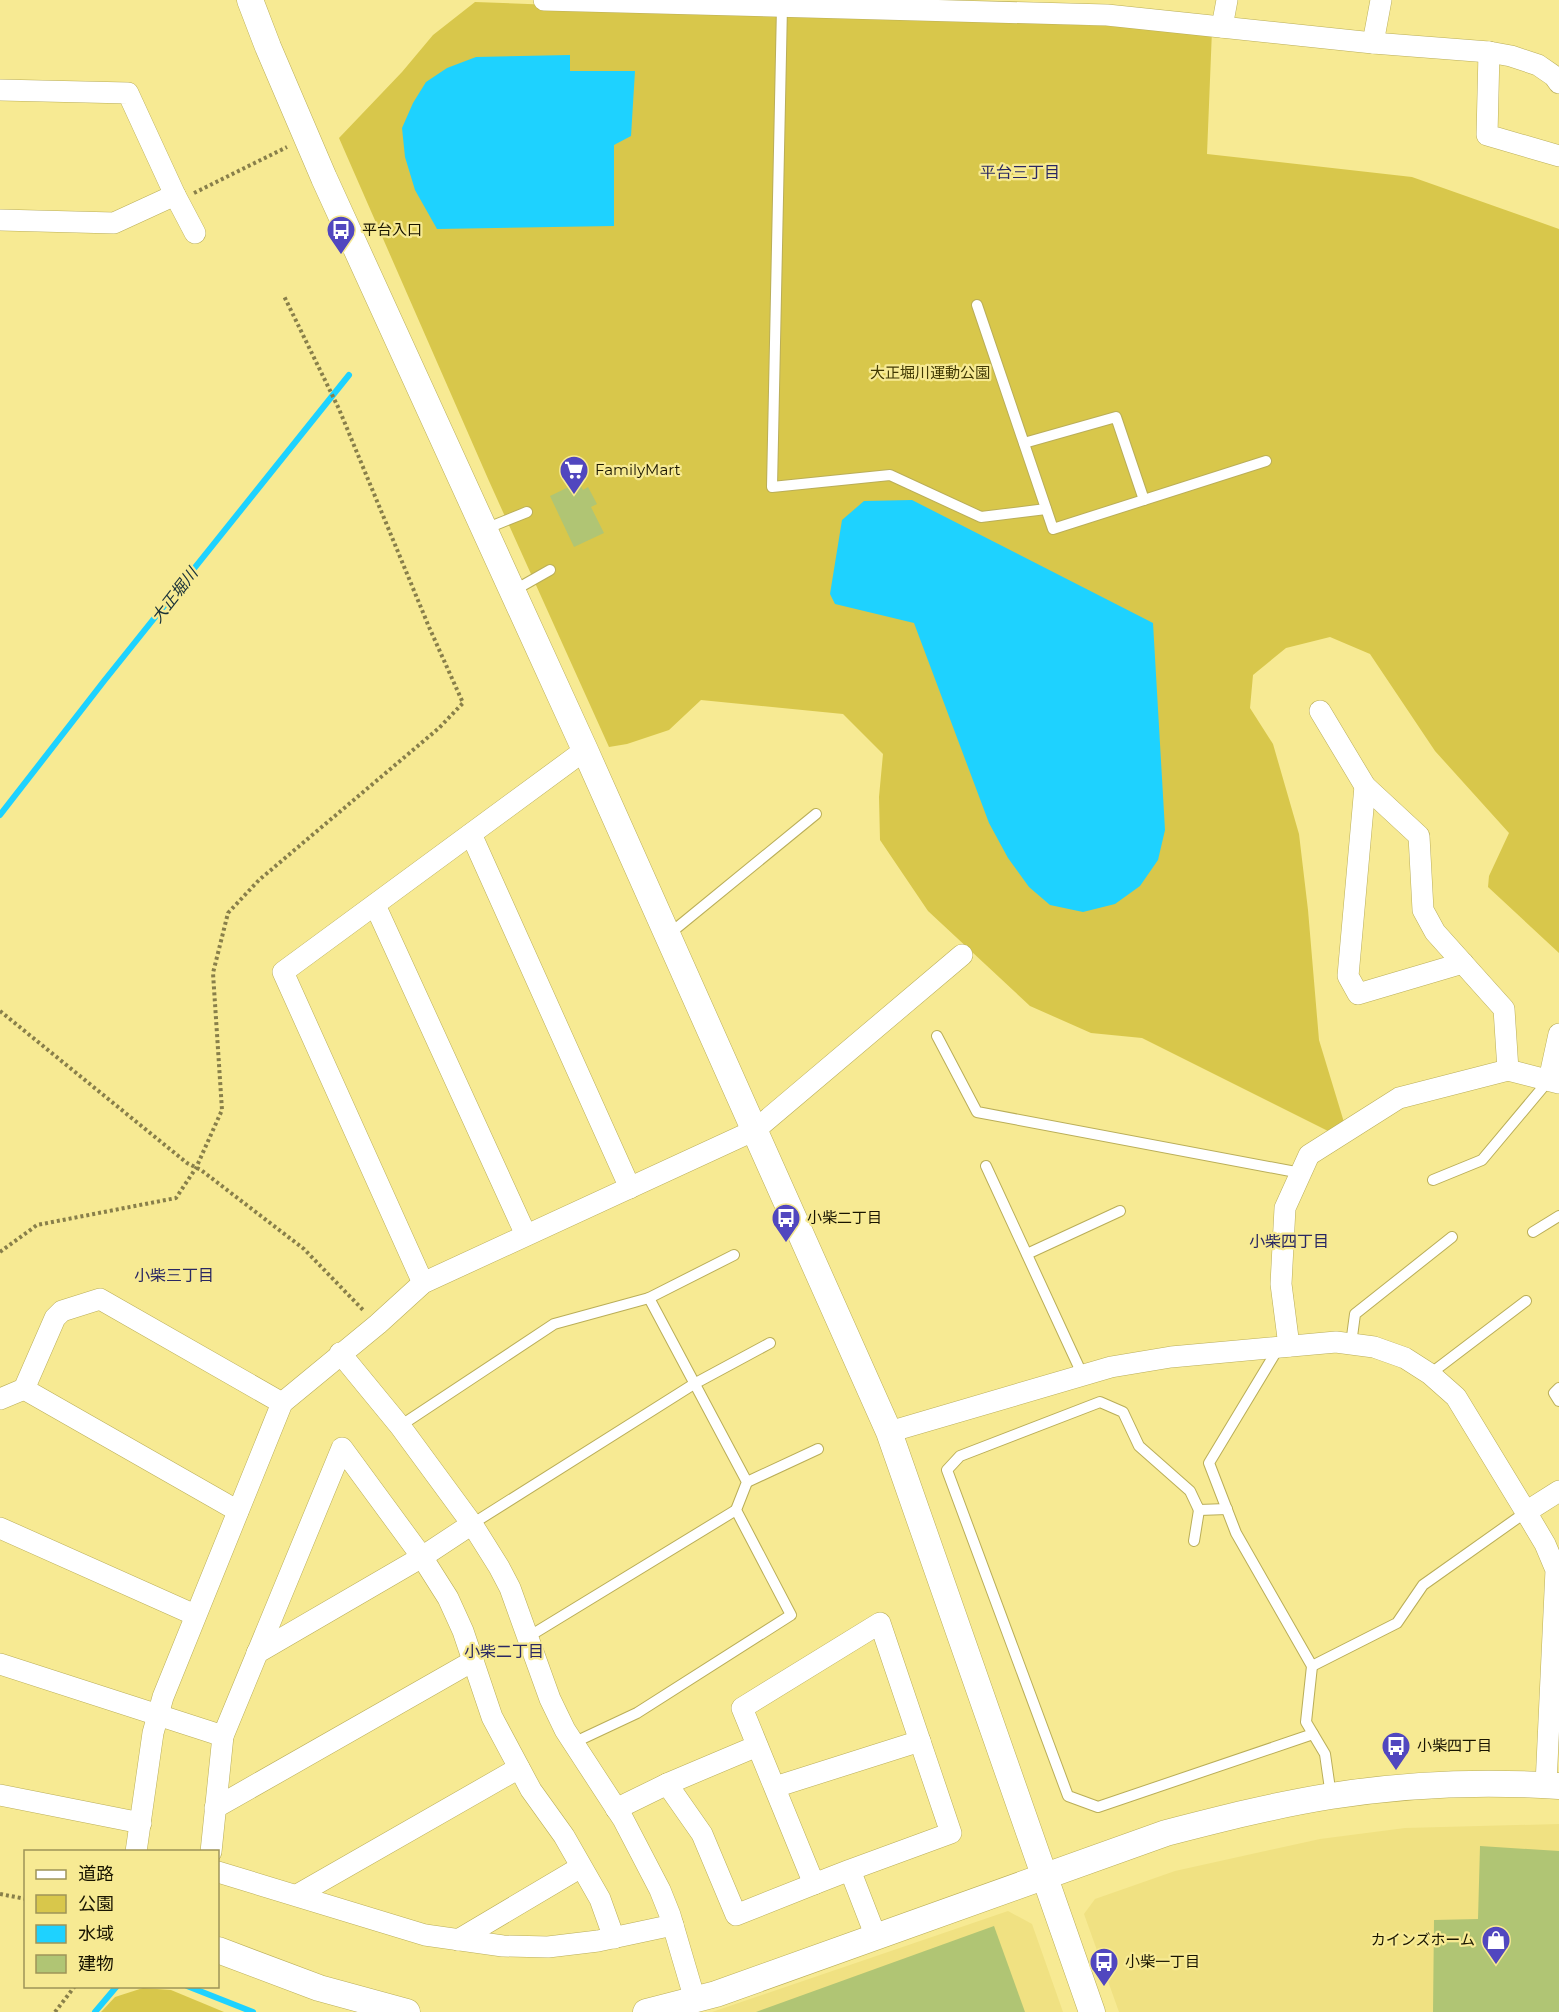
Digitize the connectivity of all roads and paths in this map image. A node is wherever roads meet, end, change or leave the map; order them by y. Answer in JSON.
{"nodes":[{"id":1,"x":250,"y":0,"type":"edge"},
{"id":2,"x":543,"y":0,"type":"edge"},
{"id":3,"x":563,"y":0,"type":"edge"},
{"id":4,"x":1227,"y":0,"type":"edge"},
{"id":5,"x":1381,"y":0,"type":"edge"},
{"id":6,"x":678,"y":2,"type":"edge"},
{"id":7,"x":782,"y":6,"type":"junction"},
{"id":8,"x":1108,"y":8,"type":"edge"},
{"id":9,"x":1222,"y":27,"type":"junction"},
{"id":10,"x":1373,"y":43,"type":"junction"},
{"id":11,"x":1489,"y":52,"type":"junction"},
{"id":12,"x":1559,"y":82,"type":"edge"},
{"id":13,"x":0,"y":90,"type":"edge"},
{"id":14,"x":306,"y":137,"type":"junction"},
{"id":15,"x":1559,"y":156,"type":"edge"},
{"id":16,"x":176,"y":198,"type":"junction"},
{"id":17,"x":0,"y":220,"type":"edge"},
{"id":18,"x":195,"y":233,"type":"dead end"},
{"id":19,"x":284,"y":296,"type":"dead end"},
{"id":20,"x":977,"y":305,"type":"dead end"},
{"id":21,"x":1024,"y":443,"type":"junction"},
{"id":22,"x":1266,"y":461,"type":"dead end"},
{"id":23,"x":1144,"y":500,"type":"junction"},
{"id":24,"x":1046,"y":509,"type":"junction"},
{"id":25,"x":527,"y":512,"type":"dead end"},
{"id":26,"x":485,"y":530,"type":"junction"},
{"id":27,"x":550,"y":570,"type":"dead end"},
{"id":28,"x":513,"y":591,"type":"junction"},
{"id":29,"x":1320,"y":711,"type":"dead end"},
{"id":30,"x":585,"y":750,"type":"junction"},
{"id":31,"x":1365,"y":786,"type":"junction"},
{"id":32,"x":816,"y":814,"type":"dead end"},
{"id":33,"x":471,"y":834,"type":"junction"},
{"id":34,"x":375,"y":905,"type":"junction"},
{"id":35,"x":668,"y":935,"type":"junction"},
{"id":36,"x":962,"y":955,"type":"dead end"},
{"id":37,"x":1463,"y":963,"type":"junction"},
{"id":38,"x":0,"y":1011,"type":"edge"},
{"id":39,"x":1559,"y":1034,"type":"edge"},
{"id":40,"x":937,"y":1036,"type":"dead end"},
{"id":41,"x":1508,"y":1070,"type":"junction"},
{"id":42,"x":1554,"y":1082,"type":"edge"},
{"id":43,"x":755,"y":1130,"type":"junction"},
{"id":44,"x":987,"y":1166,"type":"dead end"},
{"id":45,"x":198,"y":1169,"type":"junction"},
{"id":46,"x":1301,"y":1173,"type":"junction"},
{"id":47,"x":1433,"y":1180,"type":"dead end"},
{"id":48,"x":630,"y":1188,"type":"junction"},
{"id":49,"x":1120,"y":1211,"type":"dead end"},
{"id":50,"x":1559,"y":1216,"type":"edge"},
{"id":51,"x":1533,"y":1232,"type":"dead end"},
{"id":52,"x":526,"y":1235,"type":"junction"},
{"id":53,"x":1452,"y":1237,"type":"dead end"},
{"id":54,"x":0,"y":1252,"type":"edge"},
{"id":55,"x":1027,"y":1254,"type":"junction"},
{"id":56,"x":734,"y":1255,"type":"dead end"},
{"id":57,"x":423,"y":1283,"type":"junction"},
{"id":58,"x":649,"y":1298,"type":"junction"},
{"id":59,"x":1526,"y":1300,"type":"dead end"},
{"id":60,"x":378,"y":1324,"type":"junction"},
{"id":61,"x":770,"y":1343,"type":"dead end"},
{"id":62,"x":1352,"y":1344,"type":"junction"},
{"id":63,"x":1284,"y":1347,"type":"junction"},
{"id":64,"x":340,"y":1353,"type":"junction"},
{"id":65,"x":1430,"y":1374,"type":"junction"},
{"id":66,"x":1083,"y":1376,"type":"junction"},
{"id":67,"x":694,"y":1384,"type":"junction"},
{"id":68,"x":1559,"y":1388,"type":"edge"},
{"id":69,"x":24,"y":1389,"type":"junction"},
{"id":70,"x":0,"y":1399,"type":"edge"},
{"id":71,"x":1559,"y":1401,"type":"edge"},
{"id":72,"x":282,"y":1402,"type":"junction"},
{"id":73,"x":400,"y":1426,"type":"junction"},
{"id":74,"x":889,"y":1432,"type":"junction"},
{"id":75,"x":818,"y":1449,"type":"dead end"},
{"id":76,"x":747,"y":1482,"type":"junction"},
{"id":77,"x":1559,"y":1491,"type":"edge"},
{"id":78,"x":1227,"y":1509,"type":"junction"},
{"id":79,"x":736,"y":1510,"type":"junction"},
{"id":80,"x":1199,"y":1510,"type":"junction"},
{"id":81,"x":238,"y":1511,"type":"junction"},
{"id":82,"x":1526,"y":1512,"type":"junction"},
{"id":83,"x":472,"y":1524,"type":"junction"},
{"id":84,"x":0,"y":1528,"type":"edge"},
{"id":85,"x":1194,"y":1541,"type":"dead end"},
{"id":86,"x":422,"y":1557,"type":"junction"},
{"id":87,"x":195,"y":1615,"type":"junction"},
{"id":88,"x":528,"y":1636,"type":"junction"},
{"id":89,"x":257,"y":1653,"type":"junction"},
{"id":90,"x":473,"y":1661,"type":"junction"},
{"id":91,"x":0,"y":1664,"type":"edge"},
{"id":92,"x":1312,"y":1666,"type":"junction"},
{"id":93,"x":158,"y":1715,"type":"junction"},
{"id":94,"x":1313,"y":1734,"type":"junction"},
{"id":95,"x":223,"y":1736,"type":"junction"},
{"id":96,"x":920,"y":1741,"type":"junction"},
{"id":97,"x":573,"y":1743,"type":"junction"},
{"id":98,"x":757,"y":1746,"type":"junction"},
{"id":99,"x":519,"y":1768,"type":"junction"},
{"id":100,"x":667,"y":1784,"type":"junction"},
{"id":101,"x":1552,"y":1786,"type":"edge"},
{"id":102,"x":775,"y":1787,"type":"junction"},
{"id":103,"x":0,"y":1795,"type":"edge"},
{"id":104,"x":1331,"y":1796,"type":"junction"},
{"id":105,"x":215,"y":1808,"type":"junction"},
{"id":106,"x":616,"y":1809,"type":"junction"},
{"id":107,"x":141,"y":1823,"type":"junction"},
{"id":108,"x":136,"y":1850,"type":"edge"},
{"id":109,"x":211,"y":1850,"type":"edge"},
{"id":110,"x":581,"y":1867,"type":"junction"},
{"id":111,"x":850,"y":1870,"type":"junction"},
{"id":112,"x":219,"y":1872,"type":"edge"},
{"id":113,"x":1045,"y":1877,"type":"junction"},
{"id":114,"x":814,"y":1884,"type":"junction"},
{"id":115,"x":0,"y":1894,"type":"edge"},
{"id":116,"x":297,"y":1895,"type":"junction"},
{"id":117,"x":24,"y":1899,"type":"edge"},
{"id":118,"x":673,"y":1925,"type":"junction"},
{"id":119,"x":876,"y":1937,"type":"junction"},
{"id":120,"x":614,"y":1938,"type":"junction"},
{"id":121,"x":458,"y":1940,"type":"junction"},
{"id":122,"x":219,"y":1950,"type":"edge"},
{"id":123,"x":73,"y":1988,"type":"edge"},
{"id":124,"x":695,"y":2000,"type":"junction"},
{"id":125,"x":55,"y":2012,"type":"edge"},
{"id":126,"x":407,"y":2012,"type":"edge"},
{"id":127,"x":646,"y":2012,"type":"edge"},
{"id":128,"x":1092,"y":2012,"type":"edge"}],
"edges":[{"from":1,"to":14,"type":"street"},
{"from":2,"to":3,"type":"street"},
{"from":3,"to":6,"type":"street"},
{"from":4,"to":9,"type":"street"},
{"from":5,"to":10,"type":"street"},
{"from":6,"to":7,"type":"street"},
{"from":7,"to":8,"type":"street"},
{"from":7,"to":24,"type":"lane"},
{"from":8,"to":9,"type":"street"},
{"from":9,"to":10,"type":"street"},
{"from":10,"to":11,"type":"street"},
{"from":11,"to":12,"type":"street"},
{"from":11,"to":15,"type":"street"},
{"from":13,"to":16,"type":"street"},
{"from":14,"to":16,"type":"path"},
{"from":14,"to":26,"type":"street"},
{"from":16,"to":17,"type":"street"},
{"from":16,"to":18,"type":"street"},
{"from":19,"to":45,"type":"path"},
{"from":20,"to":21,"type":"lane"},
{"from":21,"to":23,"type":"lane"},
{"from":21,"to":24,"type":"lane"},
{"from":22,"to":23,"type":"lane"},
{"from":23,"to":24,"type":"lane"},
{"from":25,"to":26,"type":"lane"},
{"from":26,"to":28,"type":"street"},
{"from":27,"to":28,"type":"lane"},
{"from":28,"to":30,"type":"street"},
{"from":29,"to":31,"type":"street"},
{"from":30,"to":33,"type":"street"},
{"from":30,"to":35,"type":"street"},
{"from":31,"to":37,"type":"street"},
{"from":31,"to":37,"type":"street"},
{"from":32,"to":35,"type":"lane"},
{"from":33,"to":34,"type":"street"},
{"from":33,"to":48,"type":"street"},
{"from":34,"to":52,"type":"street"},
{"from":34,"to":57,"type":"street"},
{"from":35,"to":43,"type":"street"},
{"from":36,"to":43,"type":"street"},
{"from":37,"to":41,"type":"street"},
{"from":38,"to":45,"type":"path"},
{"from":39,"to":42,"type":"street"},
{"from":40,"to":46,"type":"lane"},
{"from":41,"to":42,"type":"street"},
{"from":41,"to":46,"type":"street"},
{"from":42,"to":47,"type":"lane"},
{"from":43,"to":48,"type":"street"},
{"from":43,"to":74,"type":"street"},
{"from":44,"to":55,"type":"lane"},
{"from":45,"to":54,"type":"path"},
{"from":45,"to":60,"type":"path"},
{"from":46,"to":63,"type":"street"},
{"from":48,"to":52,"type":"street"},
{"from":49,"to":55,"type":"lane"},
{"from":50,"to":51,"type":"lane"},
{"from":52,"to":57,"type":"street"},
{"from":53,"to":62,"type":"lane"},
{"from":55,"to":66,"type":"lane"},
{"from":56,"to":58,"type":"lane"},
{"from":57,"to":60,"type":"street"},
{"from":58,"to":67,"type":"lane"},
{"from":58,"to":73,"type":"lane"},
{"from":59,"to":65,"type":"lane"},
{"from":60,"to":64,"type":"street"},
{"from":61,"to":67,"type":"lane"},
{"from":62,"to":63,"type":"street"},
{"from":62,"to":65,"type":"street"},
{"from":63,"to":66,"type":"street"},
{"from":63,"to":78,"type":"lane"},
{"from":64,"to":72,"type":"street"},
{"from":64,"to":73,"type":"street"},
{"from":65,"to":82,"type":"street"},
{"from":66,"to":74,"type":"street"},
{"from":67,"to":76,"type":"lane"},
{"from":67,"to":83,"type":"lane"},
{"from":68,"to":71,"type":"lane"},
{"from":69,"to":70,"type":"street"},
{"from":69,"to":72,"type":"street"},
{"from":69,"to":81,"type":"street"},
{"from":72,"to":81,"type":"street"},
{"from":73,"to":83,"type":"street"},
{"from":74,"to":113,"type":"street"},
{"from":75,"to":76,"type":"lane"},
{"from":76,"to":79,"type":"lane"},
{"from":77,"to":82,"type":"street"},
{"from":78,"to":80,"type":"lane"},
{"from":78,"to":92,"type":"lane"},
{"from":79,"to":88,"type":"lane"},
{"from":79,"to":97,"type":"lane"},
{"from":80,"to":85,"type":"lane"},
{"from":80,"to":94,"type":"lane"},
{"from":81,"to":87,"type":"street"},
{"from":82,"to":92,"type":"lane"},
{"from":82,"to":101,"type":"street"},
{"from":83,"to":86,"type":"street"},
{"from":83,"to":88,"type":"street"},
{"from":84,"to":87,"type":"street"},
{"from":86,"to":89,"type":"street"},
{"from":86,"to":89,"type":"street"},
{"from":86,"to":90,"type":"street"},
{"from":87,"to":93,"type":"street"},
{"from":88,"to":97,"type":"street"},
{"from":89,"to":95,"type":"street"},
{"from":90,"to":99,"type":"street"},
{"from":90,"to":105,"type":"street"},
{"from":91,"to":93,"type":"street"},
{"from":92,"to":94,"type":"lane"},
{"from":93,"to":95,"type":"street"},
{"from":93,"to":107,"type":"street"},
{"from":94,"to":104,"type":"lane"},
{"from":95,"to":105,"type":"street"},
{"from":96,"to":98,"type":"street"},
{"from":96,"to":102,"type":"street"},
{"from":96,"to":111,"type":"street"},
{"from":97,"to":106,"type":"street"},
{"from":98,"to":100,"type":"street"},
{"from":98,"to":102,"type":"street"},
{"from":99,"to":110,"type":"street"},
{"from":99,"to":116,"type":"street"},
{"from":100,"to":106,"type":"street"},
{"from":100,"to":114,"type":"street"},
{"from":101,"to":104,"type":"street"},
{"from":102,"to":114,"type":"street"},
{"from":103,"to":107,"type":"street"},
{"from":104,"to":113,"type":"street"},
{"from":105,"to":109,"type":"street"},
{"from":106,"to":118,"type":"street"},
{"from":107,"to":108,"type":"street"},
{"from":110,"to":120,"type":"street"},
{"from":110,"to":121,"type":"street"},
{"from":111,"to":114,"type":"street"},
{"from":111,"to":119,"type":"street"},
{"from":112,"to":116,"type":"street"},
{"from":113,"to":119,"type":"street"},
{"from":113,"to":128,"type":"street"},
{"from":115,"to":117,"type":"path"},
{"from":116,"to":121,"type":"street"},
{"from":118,"to":120,"type":"street"},
{"from":118,"to":124,"type":"street"},
{"from":119,"to":124,"type":"street"},
{"from":120,"to":121,"type":"street"},
{"from":122,"to":126,"type":"street"},
{"from":123,"to":125,"type":"path"},
{"from":124,"to":127,"type":"street"}]}
